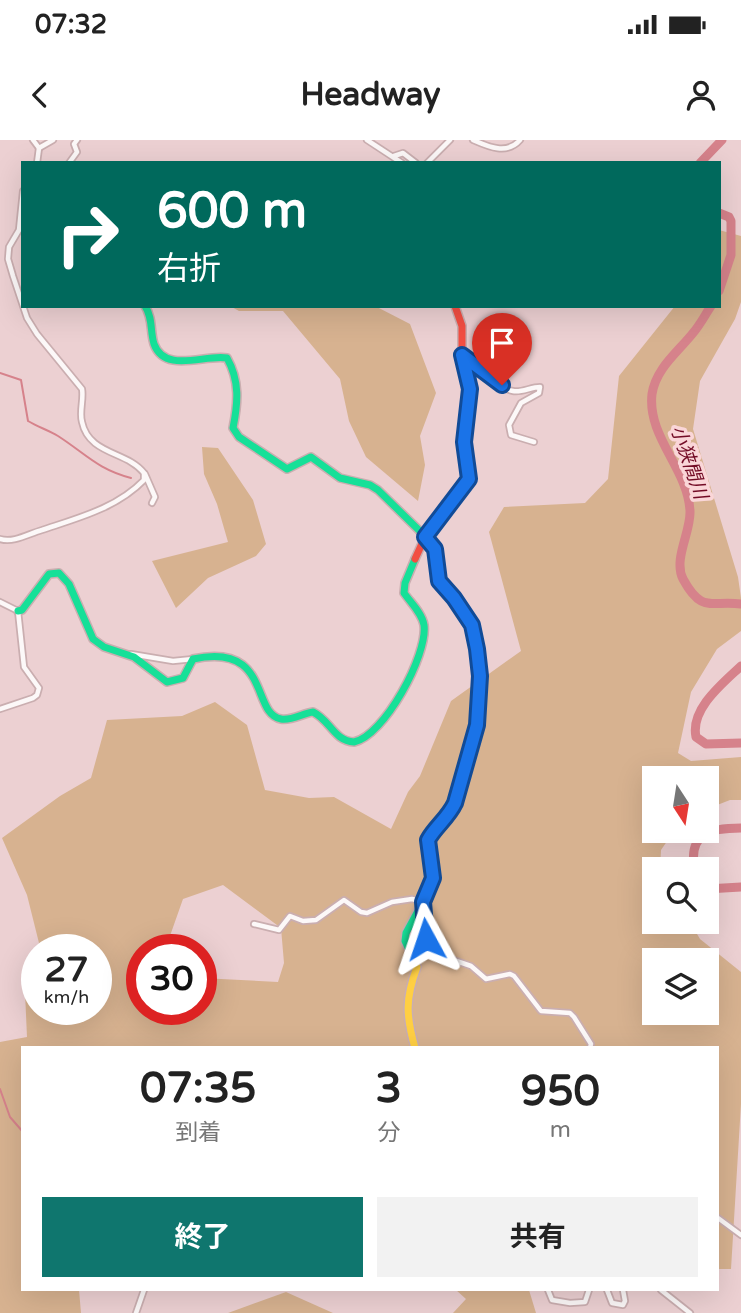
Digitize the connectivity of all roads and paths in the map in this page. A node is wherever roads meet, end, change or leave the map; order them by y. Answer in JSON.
{"nodes":[{"id":1,"x":33,"y":140,"type":"edge"},
{"id":2,"x":53,"y":140,"type":"edge"},
{"id":3,"x":367,"y":140,"type":"edge"},
{"id":4,"x":375,"y":140,"type":"edge"},
{"id":5,"x":450,"y":140,"type":"edge"},
{"id":6,"x":473,"y":140,"type":"edge"},
{"id":7,"x":520,"y":140,"type":"edge"},
{"id":8,"x":74,"y":141,"type":"edge"},
{"id":9,"x":39,"y":148,"type":"junction"},
{"id":10,"x":380,"y":148,"type":"junction"},
{"id":11,"x":394,"y":156,"type":"junction"},
{"id":12,"x":37,"y":161,"type":"edge"},
{"id":13,"x":70,"y":161,"type":"edge"},
{"id":14,"x":400,"y":161,"type":"edge"},
{"id":15,"x":413,"y":161,"type":"edge"},
{"id":16,"x":430,"y":161,"type":"edge"},
{"id":17,"x":21,"y":200,"type":"edge"},
{"id":18,"x":21,"y":221,"type":"edge"},
{"id":19,"x":21,"y":221,"type":"edge"},
{"id":20,"x":21,"y":299,"type":"edge"},
{"id":21,"x":24,"y":308,"type":"edge"},
{"id":22,"x":147,"y":308,"type":"edge"},
{"id":23,"x":456,"y":308,"type":"edge"},
{"id":24,"x":462,"y":355,"type":"junction"},
{"id":25,"x":534,"y":442,"type":"dead end"},
{"id":26,"x":144,"y":473,"type":"junction"},
{"id":27,"x":152,"y":503,"type":"dead end"},
{"id":28,"x":425,"y":537,"type":"junction"},
{"id":29,"x":0,"y":539,"type":"edge"},
{"id":30,"x":0,"y":602,"type":"edge"},
{"id":31,"x":18,"y":611,"type":"junction"},
{"id":32,"x":125,"y":652,"type":"junction"},
{"id":33,"x":192,"y":659,"type":"junction"},
{"id":34,"x":0,"y":709,"type":"edge"},
{"id":35,"x":423,"y":902,"type":"junction"},
{"id":36,"x":254,"y":924,"type":"dead end"},
{"id":37,"x":415,"y":1046,"type":"edge"},
{"id":38,"x":590,"y":1046,"type":"edge"},
{"id":39,"x":719,"y":1219,"type":"edge"},
{"id":40,"x":741,"y":1236,"type":"edge"},
{"id":41,"x":144,"y":1291,"type":"edge"},
{"id":42,"x":548,"y":1291,"type":"edge"},
{"id":43,"x":589,"y":1291,"type":"edge"},
{"id":44,"x":607,"y":1291,"type":"edge"},
{"id":45,"x":623,"y":1291,"type":"edge"},
{"id":46,"x":662,"y":1291,"type":"edge"},
{"id":47,"x":136,"y":1313,"type":"edge"},
{"id":48,"x":690,"y":1313,"type":"edge"}],
"edges":[{"from":1,"to":9,"type":"street"},
{"from":2,"to":9,"type":"street"},
{"from":3,"to":10,"type":"street"},
{"from":4,"to":10,"type":"street"},
{"from":5,"to":16,"type":"street"},
{"from":6,"to":7,"type":"street"},
{"from":8,"to":13,"type":"street"},
{"from":9,"to":12,"type":"street"},
{"from":10,"to":11,"type":"street"},
{"from":11,"to":14,"type":"street"},
{"from":11,"to":15,"type":"street"},
{"from":17,"to":19,"type":"street"},
{"from":18,"to":20,"type":"street"},
{"from":21,"to":26,"type":"street"},
{"from":22,"to":28,"type":"street"},
{"from":23,"to":24,"type":"street"},
{"from":24,"to":25,"type":"street"},
{"from":24,"to":28,"type":"street"},
{"from":26,"to":27,"type":"street"},
{"from":26,"to":29,"type":"street"},
{"from":28,"to":33,"type":"street"},
{"from":28,"to":35,"type":"street"},
{"from":30,"to":31,"type":"street"},
{"from":31,"to":32,"type":"street"},
{"from":31,"to":34,"type":"street"},
{"from":32,"to":33,"type":"street"},
{"from":32,"to":33,"type":"street"},
{"from":35,"to":36,"type":"street"},
{"from":35,"to":37,"type":"street"},
{"from":35,"to":38,"type":"street"},
{"from":39,"to":40,"type":"street"},
{"from":41,"to":47,"type":"street"},
{"from":42,"to":43,"type":"street"},
{"from":44,"to":45,"type":"street"},
{"from":46,"to":48,"type":"street"}]}
